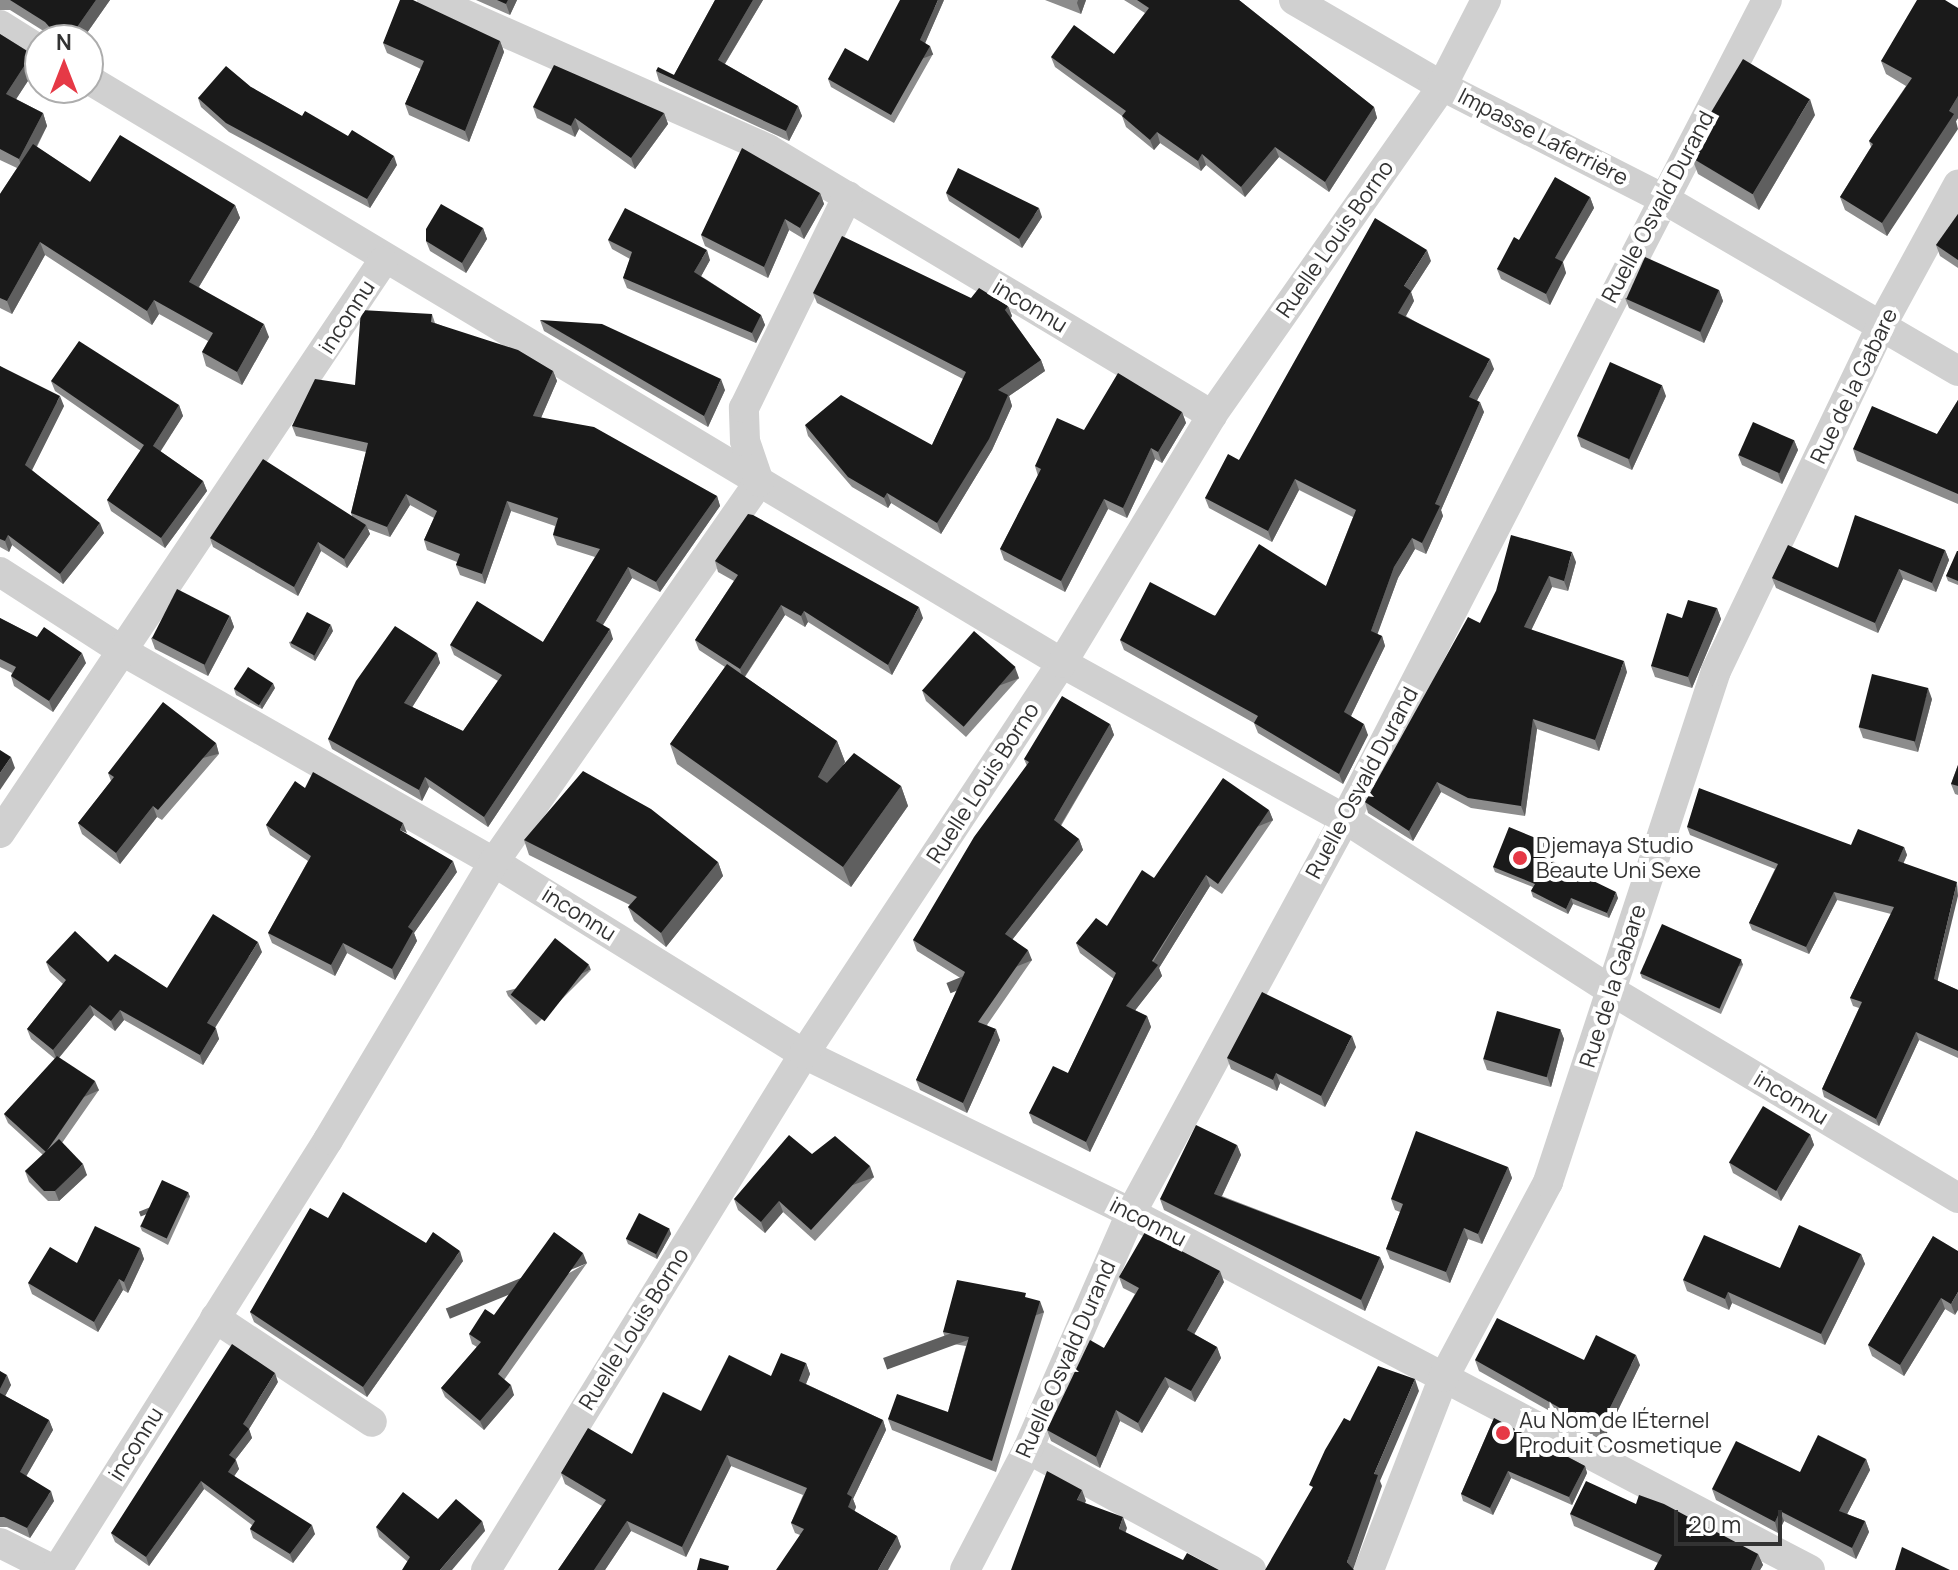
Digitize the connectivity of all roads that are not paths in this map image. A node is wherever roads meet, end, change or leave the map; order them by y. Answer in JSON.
{"nodes":[{"id":1,"x":432,"y":0,"type":"edge"},
{"id":2,"x":1294,"y":0,"type":"edge"},
{"id":3,"x":1486,"y":0,"type":"edge"},
{"id":4,"x":1767,"y":0,"type":"edge"},
{"id":5,"x":0,"y":25,"type":"edge"},
{"id":6,"x":24,"y":40,"type":"edge"},
{"id":7,"x":1442,"y":86,"type":"junction"},
{"id":8,"x":104,"y":89,"type":"edge"},
{"id":9,"x":1958,"y":185,"type":"edge"},
{"id":10,"x":848,"y":196,"type":"junction"},
{"id":11,"x":1662,"y":198,"type":"junction"},
{"id":12,"x":383,"y":261,"type":"junction"},
{"id":13,"x":1881,"y":326,"type":"junction"},
{"id":14,"x":1958,"y":371,"type":"edge"},
{"id":15,"x":1212,"y":415,"type":"junction"},
{"id":16,"x":759,"y":482,"type":"junction"},
{"id":17,"x":0,"y":572,"type":"edge"},
{"id":18,"x":124,"y":652,"type":"junction"},
{"id":19,"x":1062,"y":663,"type":"junction"},
{"id":20,"x":1345,"y":819,"type":"junction"},
{"id":21,"x":0,"y":833,"type":"edge"},
{"id":22,"x":494,"y":862,"type":"junction"},
{"id":23,"x":1612,"y":991,"type":"junction"},
{"id":24,"x":804,"y":1054,"type":"junction"},
{"id":25,"x":1958,"y":1198,"type":"edge"},
{"id":26,"x":1131,"y":1213,"type":"junction"},
{"id":27,"x":215,"y":1318,"type":"junction"},
{"id":28,"x":1444,"y":1377,"type":"junction"},
{"id":29,"x":372,"y":1422,"type":"dead end"},
{"id":30,"x":1028,"y":1449,"type":"junction"},
{"id":31,"x":0,"y":1543,"type":"edge"},
{"id":32,"x":55,"y":1570,"type":"edge"},
{"id":33,"x":486,"y":1570,"type":"edge"},
{"id":34,"x":965,"y":1570,"type":"edge"},
{"id":35,"x":1251,"y":1570,"type":"edge"},
{"id":36,"x":1369,"y":1570,"type":"edge"},
{"id":37,"x":1810,"y":1570,"type":"edge"}],
"edges":[{"from":1,"to":10,"type":"street","name":"inconnu"},
{"from":2,"to":7,"type":"street","name":"Impasse Laferrière"},
{"from":3,"to":7,"type":"street","name":"Ruelle Louis Borno"},
{"from":4,"to":11,"type":"street","name":"Ruelle Osvald Durand"},
{"from":5,"to":6,"type":"street"},
{"from":7,"to":11,"type":"street","name":"Impasse Laferrière"},
{"from":7,"to":15,"type":"street","name":"Ruelle Louis Borno"},
{"from":8,"to":12,"type":"street","name":"inconnu"},
{"from":9,"to":13,"type":"street","name":"Rue de la Gabare"},
{"from":10,"to":15,"type":"street","name":"inconnu"},
{"from":10,"to":16,"type":"street"},
{"from":11,"to":13,"type":"street","name":"Impasse Laferrière"},
{"from":11,"to":20,"type":"street","name":"Ruelle Osvald Durand"},
{"from":12,"to":16,"type":"street","name":"inconnu"},
{"from":12,"to":18,"type":"street","name":"inconnu"},
{"from":13,"to":14,"type":"street","name":"Impasse Laferrière"},
{"from":13,"to":23,"type":"street","name":"Rue de la Gabare"},
{"from":15,"to":19,"type":"street","name":"Ruelle Louis Borno"},
{"from":16,"to":19,"type":"street","name":"inconnu"},
{"from":16,"to":22,"type":"street","name":"inconnu"},
{"from":17,"to":18,"type":"street","name":"inconnu"},
{"from":18,"to":21,"type":"street","name":"inconnu"},
{"from":18,"to":22,"type":"street","name":"inconnu"},
{"from":19,"to":20,"type":"street","name":"inconnu"},
{"from":19,"to":24,"type":"street","name":"Ruelle Louis Borno"},
{"from":20,"to":23,"type":"street","name":"inconnu"},
{"from":20,"to":26,"type":"street","name":"Ruelle Osvald Durand"},
{"from":22,"to":24,"type":"street","name":"inconnu"},
{"from":22,"to":27,"type":"street","name":"inconnu"},
{"from":23,"to":25,"type":"street","name":"inconnu"},
{"from":23,"to":28,"type":"street","name":"Rue de la Gabare"},
{"from":24,"to":26,"type":"street","name":"inconnu"},
{"from":24,"to":33,"type":"street","name":"Ruelle Louis Borno"},
{"from":26,"to":28,"type":"street","name":"inconnu"},
{"from":26,"to":30,"type":"street","name":"Ruelle Osvald Durand"},
{"from":27,"to":29,"type":"street"},
{"from":27,"to":32,"type":"street","name":"inconnu"},
{"from":28,"to":36,"type":"street","name":"Rue de la Gabare"},
{"from":28,"to":37,"type":"street","name":"inconnu"},
{"from":30,"to":34,"type":"street","name":"Ruelle Osvald Durand"},
{"from":30,"to":35,"type":"street"},
{"from":31,"to":32,"type":"street","name":"inconnu"}]}
